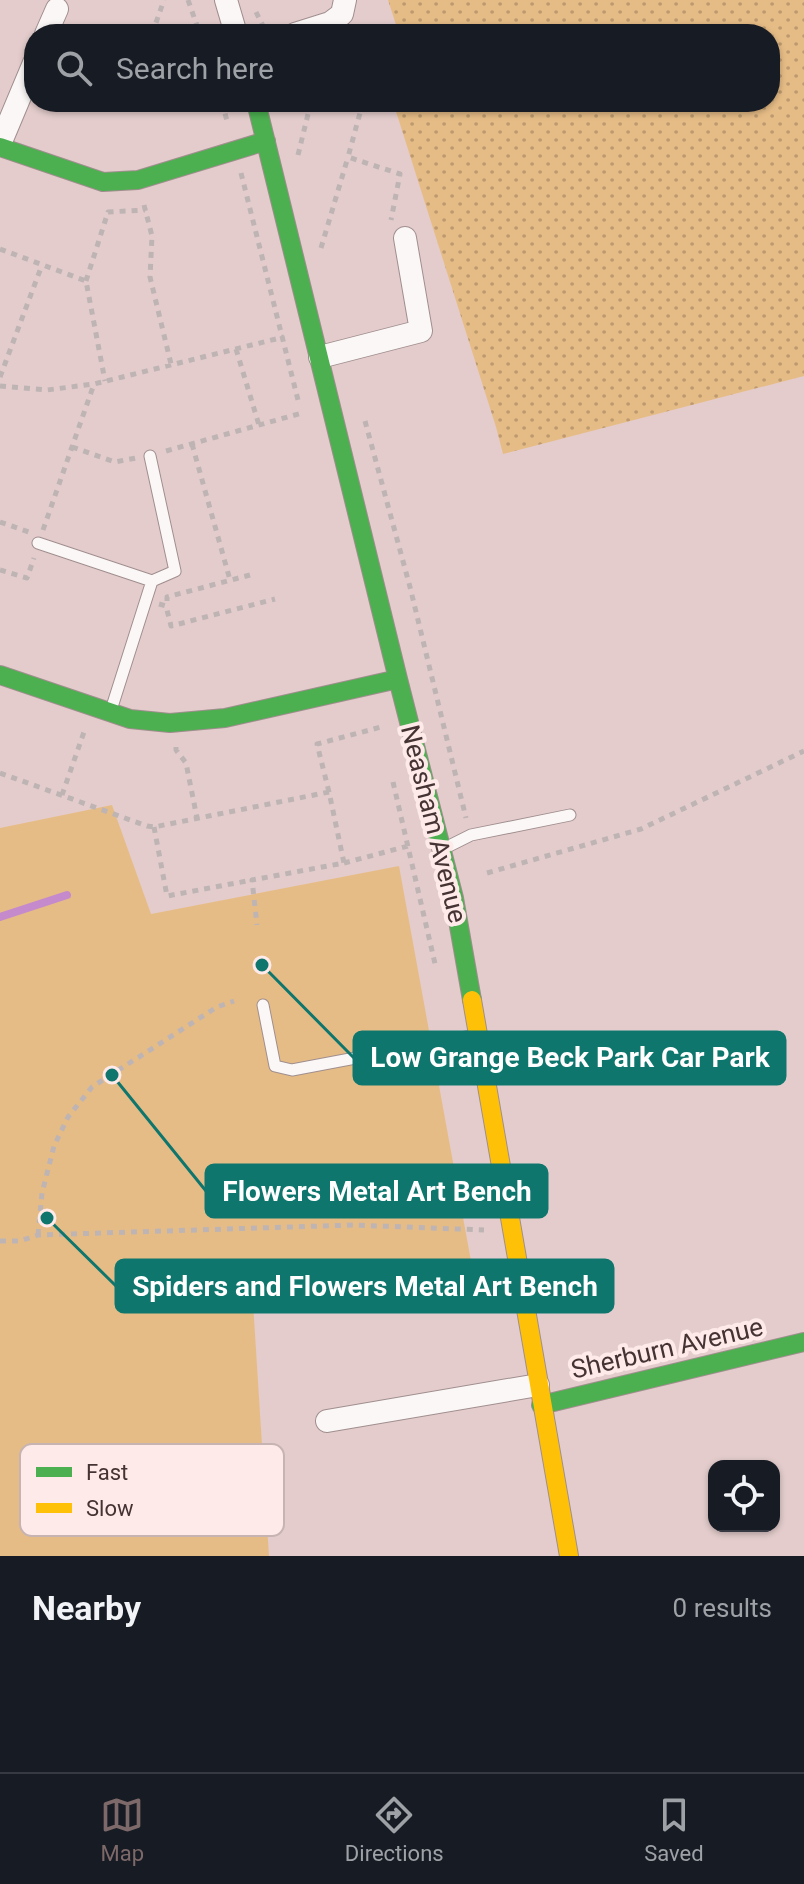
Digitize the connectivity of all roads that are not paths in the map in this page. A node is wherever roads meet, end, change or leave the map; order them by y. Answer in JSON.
{"nodes":[{"id":1,"x":226,"y":0,"type":"edge"},
{"id":2,"x":345,"y":0,"type":"edge"},
{"id":3,"x":57,"y":9,"type":"dead end"},
{"id":4,"x":50,"y":24,"type":"edge"},
{"id":5,"x":233,"y":24,"type":"edge"},
{"id":6,"x":327,"y":24,"type":"edge"},
{"id":7,"x":24,"y":87,"type":"edge"},
{"id":8,"x":259,"y":112,"type":"edge"},
{"id":9,"x":266,"y":141,"type":"junction"},
{"id":10,"x":0,"y":146,"type":"edge"},
{"id":11,"x":398,"y":229,"type":"road end"},
{"id":12,"x":320,"y":357,"type":"junction"},
{"id":13,"x":150,"y":456,"type":"road end"},
{"id":14,"x":38,"y":543,"type":"road end"},
{"id":15,"x":152,"y":581,"type":"junction"},
{"id":16,"x":0,"y":675,"type":"edge"},
{"id":17,"x":398,"y":679,"type":"junction"},
{"id":18,"x":101,"y":709,"type":"junction"},
{"id":19,"x":570,"y":815,"type":"dead end"},
{"id":20,"x":442,"y":850,"type":"junction"},
{"id":21,"x":263,"y":1005,"type":"dead end"},
{"id":22,"x":477,"y":1035,"type":"junction"},
{"id":23,"x":804,"y":1342,"type":"edge"},
{"id":24,"x":540,"y":1395,"type":"junction"},
{"id":25,"x":327,"y":1421,"type":"dead end"},
{"id":26,"x":569,"y":1556,"type":"edge"}],
"edges":[{"from":1,"to":5,"type":"street"},
{"from":2,"to":6,"type":"street"},
{"from":3,"to":4,"type":"street"},
{"from":7,"to":10,"type":"street"},
{"from":8,"to":9,"type":"street","name":"Neasham Avenue"},
{"from":9,"to":10,"type":"street"},
{"from":9,"to":12,"type":"street","name":"Neasham Avenue"},
{"from":11,"to":12,"type":"street"},
{"from":12,"to":17,"type":"street","name":"Neasham Avenue"},
{"from":13,"to":15,"type":"lane"},
{"from":14,"to":15,"type":"lane"},
{"from":15,"to":18,"type":"lane"},
{"from":16,"to":18,"type":"street"},
{"from":17,"to":18,"type":"street"},
{"from":17,"to":20,"type":"street","name":"Neasham Avenue"},
{"from":19,"to":20,"type":"lane"},
{"from":20,"to":22,"type":"street","name":"Neasham Avenue"},
{"from":21,"to":22,"type":"lane"},
{"from":22,"to":24,"type":"street","name":"Neasham Avenue"},
{"from":23,"to":24,"type":"street","name":"Sherburn Avenue"},
{"from":24,"to":25,"type":"street"},
{"from":24,"to":26,"type":"street","name":"Neasham Avenue"}]}
